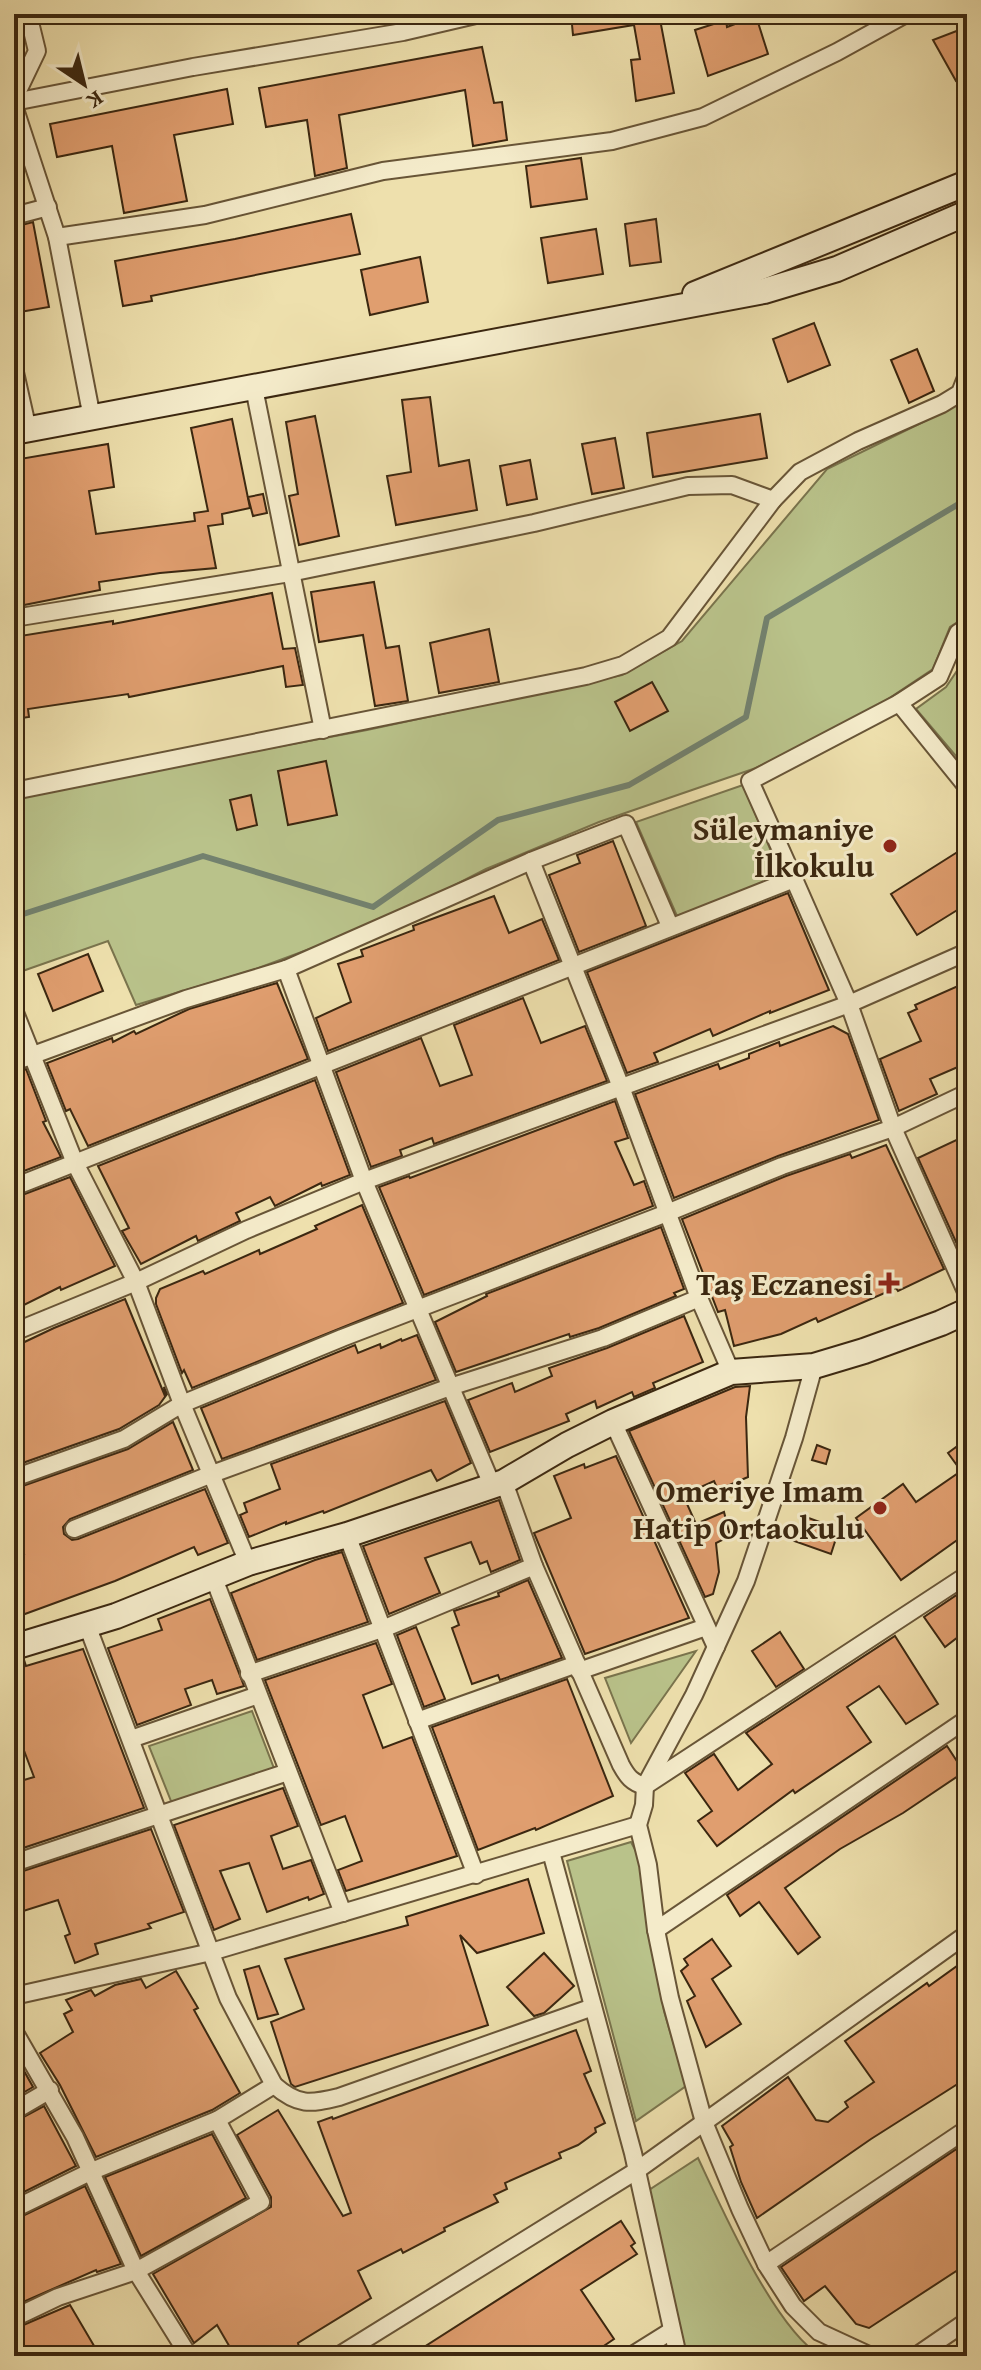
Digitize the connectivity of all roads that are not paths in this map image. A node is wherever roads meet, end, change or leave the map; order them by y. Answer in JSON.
{"nodes":[{"id":1,"x":28,"y":14,"type":"edge"},
{"id":2,"x":480,"y":14,"type":"edge"},
{"id":3,"x":906,"y":14,"type":"edge"},
{"id":4,"x":14,"y":102,"type":"edge"},
{"id":5,"x":967,"y":183,"type":"edge"},
{"id":6,"x":48,"y":207,"type":"junction"},
{"id":7,"x":967,"y":213,"type":"edge"},
{"id":8,"x":14,"y":216,"type":"edge"},
{"id":9,"x":57,"y":237,"type":"junction"},
{"id":10,"x":648,"y":313,"type":"junction"},
{"id":11,"x":14,"y":368,"type":"edge"},
{"id":12,"x":967,"y":375,"type":"edge"},
{"id":13,"x":254,"y":388,"type":"junction"},
{"id":14,"x":92,"y":418,"type":"junction"},
{"id":15,"x":21,"y":431,"type":"edge"},
{"id":16,"x":773,"y":500,"type":"junction"},
{"id":17,"x":290,"y":573,"type":"junction"},
{"id":18,"x":14,"y":618,"type":"edge"},
{"id":19,"x":967,"y":627,"type":"edge"},
{"id":20,"x":899,"y":703,"type":"junction"},
{"id":21,"x":323,"y":730,"type":"junction"},
{"id":22,"x":967,"y":787,"type":"edge"},
{"id":23,"x":14,"y":791,"type":"edge"},
{"id":24,"x":531,"y":861,"type":"junction"},
{"id":25,"x":794,"y":879,"type":"junction"},
{"id":26,"x":670,"y":926,"type":"junction"},
{"id":27,"x":967,"y":952,"type":"edge"},
{"id":28,"x":572,"y":968,"type":"junction"},
{"id":29,"x":286,"y":969,"type":"junction"},
{"id":30,"x":849,"y":1004,"type":"junction"},
{"id":31,"x":14,"y":1010,"type":"edge"},
{"id":32,"x":32,"y":1056,"type":"junction"},
{"id":33,"x":14,"y":1062,"type":"edge"},
{"id":34,"x":322,"y":1066,"type":"junction"},
{"id":35,"x":621,"y":1087,"type":"junction"},
{"id":36,"x":967,"y":1093,"type":"edge"},
{"id":37,"x":893,"y":1128,"type":"junction"},
{"id":38,"x":75,"y":1163,"type":"junction"},
{"id":39,"x":364,"y":1181,"type":"junction"},
{"id":40,"x":14,"y":1187,"type":"edge"},
{"id":41,"x":667,"y":1213,"type":"junction"},
{"id":42,"x":136,"y":1282,"type":"junction"},
{"id":43,"x":967,"y":1294,"type":"edge"},
{"id":44,"x":699,"y":1298,"type":"junction"},
{"id":45,"x":419,"y":1309,"type":"junction"},
{"id":46,"x":967,"y":1311,"type":"edge"},
{"id":47,"x":14,"y":1332,"type":"edge"},
{"id":48,"x":814,"y":1366,"type":"junction"},
{"id":49,"x":731,"y":1372,"type":"junction"},
{"id":50,"x":450,"y":1387,"type":"junction"},
{"id":51,"x":182,"y":1404,"type":"junction"},
{"id":52,"x":613,"y":1422,"type":"junction"},
{"id":53,"x":212,"y":1474,"type":"junction"},
{"id":54,"x":14,"y":1478,"type":"edge"},
{"id":55,"x":498,"y":1483,"type":"junction"},
{"id":56,"x":74,"y":1529,"type":"dead end"},
{"id":57,"x":347,"y":1535,"type":"junction"},
{"id":58,"x":248,"y":1563,"type":"junction"},
{"id":59,"x":534,"y":1566,"type":"junction"},
{"id":60,"x":967,"y":1575,"type":"edge"},
{"id":61,"x":213,"y":1576,"type":"junction"},
{"id":62,"x":87,"y":1625,"type":"junction"},
{"id":63,"x":706,"y":1627,"type":"junction"},
{"id":64,"x":385,"y":1628,"type":"junction"},
{"id":65,"x":15,"y":1646,"type":"edge"},
{"id":66,"x":716,"y":1647,"type":"junction"},
{"id":67,"x":578,"y":1668,"type":"junction"},
{"id":68,"x":249,"y":1674,"type":"junction"},
{"id":69,"x":258,"y":1695,"type":"junction"},
{"id":70,"x":967,"y":1719,"type":"edge"},
{"id":71,"x":417,"y":1721,"type":"junction"},
{"id":72,"x":131,"y":1739,"type":"junction"},
{"id":73,"x":288,"y":1772,"type":"junction"},
{"id":74,"x":645,"y":1786,"type":"junction"},
{"id":75,"x":157,"y":1815,"type":"junction"},
{"id":76,"x":638,"y":1825,"type":"junction"},
{"id":77,"x":551,"y":1852,"type":"junction"},
{"id":78,"x":14,"y":1863,"type":"edge"},
{"id":79,"x":476,"y":1875,"type":"junction"},
{"id":80,"x":343,"y":1913,"type":"junction"},
{"id":81,"x":656,"y":1930,"type":"junction"},
{"id":82,"x":967,"y":1934,"type":"edge"},
{"id":83,"x":211,"y":1952,"type":"junction"},
{"id":84,"x":14,"y":1996,"type":"edge"},
{"id":85,"x":593,"y":2007,"type":"junction"},
{"id":86,"x":14,"y":2031,"type":"edge"},
{"id":87,"x":274,"y":2085,"type":"junction"},
{"id":88,"x":50,"y":2090,"type":"junction"},
{"id":89,"x":14,"y":2111,"type":"edge"},
{"id":90,"x":217,"y":2120,"type":"junction"},
{"id":91,"x":704,"y":2122,"type":"junction"},
{"id":92,"x":967,"y":2129,"type":"edge"},
{"id":93,"x":92,"y":2171,"type":"junction"},
{"id":94,"x":636,"y":2171,"type":"junction"},
{"id":95,"x":14,"y":2209,"type":"edge"},
{"id":96,"x":766,"y":2264,"type":"junction"},
{"id":97,"x":136,"y":2271,"type":"junction"},
{"id":98,"x":14,"y":2318,"type":"edge"},
{"id":99,"x":967,"y":2321,"type":"edge"},
{"id":100,"x":671,"y":2331,"type":"junction"},
{"id":101,"x":189,"y":2356,"type":"edge"},
{"id":102,"x":338,"y":2356,"type":"edge"},
{"id":103,"x":631,"y":2356,"type":"edge"},
{"id":104,"x":678,"y":2356,"type":"edge"},
{"id":105,"x":871,"y":2356,"type":"edge"},
{"id":106,"x":916,"y":2356,"type":"edge"}],
"edges":[{"from":1,"to":4,"type":"street"},
{"from":2,"to":4,"type":"street"},
{"from":3,"to":9,"type":"street"},
{"from":4,"to":6,"type":"street"},
{"from":5,"to":10,"type":"main road"},
{"from":6,"to":8,"type":"street"},
{"from":6,"to":9,"type":"street"},
{"from":7,"to":10,"type":"main road"},
{"from":9,"to":14,"type":"street"},
{"from":10,"to":13,"type":"main road"},
{"from":11,"to":15,"type":"street"},
{"from":12,"to":16,"type":"street"},
{"from":13,"to":14,"type":"main road"},
{"from":13,"to":17,"type":"street"},
{"from":14,"to":15,"type":"main road"},
{"from":16,"to":17,"type":"street"},
{"from":16,"to":21,"type":"street"},
{"from":17,"to":18,"type":"street"},
{"from":17,"to":21,"type":"street"},
{"from":19,"to":20,"type":"street"},
{"from":20,"to":22,"type":"street"},
{"from":20,"to":25,"type":"street"},
{"from":21,"to":23,"type":"street"},
{"from":24,"to":26,"type":"street"},
{"from":24,"to":28,"type":"street"},
{"from":24,"to":29,"type":"street"},
{"from":25,"to":26,"type":"street"},
{"from":25,"to":30,"type":"street"},
{"from":26,"to":28,"type":"street"},
{"from":27,"to":30,"type":"street"},
{"from":28,"to":34,"type":"street"},
{"from":28,"to":35,"type":"street"},
{"from":29,"to":32,"type":"street"},
{"from":29,"to":34,"type":"street"},
{"from":30,"to":35,"type":"street"},
{"from":30,"to":37,"type":"street"},
{"from":31,"to":32,"type":"street"},
{"from":32,"to":33,"type":"street"},
{"from":32,"to":38,"type":"street"},
{"from":34,"to":38,"type":"street"},
{"from":34,"to":39,"type":"street"},
{"from":35,"to":39,"type":"street"},
{"from":35,"to":41,"type":"street"},
{"from":36,"to":37,"type":"street"},
{"from":37,"to":41,"type":"street"},
{"from":37,"to":43,"type":"street"},
{"from":38,"to":40,"type":"street"},
{"from":38,"to":42,"type":"street"},
{"from":39,"to":42,"type":"street"},
{"from":39,"to":45,"type":"street"},
{"from":41,"to":44,"type":"street"},
{"from":41,"to":45,"type":"street"},
{"from":42,"to":47,"type":"street"},
{"from":42,"to":51,"type":"street"},
{"from":44,"to":49,"type":"street"},
{"from":44,"to":50,"type":"street"},
{"from":45,"to":50,"type":"street"},
{"from":45,"to":51,"type":"street"},
{"from":46,"to":48,"type":"main road"},
{"from":48,"to":49,"type":"main road"},
{"from":48,"to":66,"type":"street"},
{"from":49,"to":52,"type":"main road"},
{"from":50,"to":53,"type":"street"},
{"from":50,"to":55,"type":"street"},
{"from":51,"to":53,"type":"street"},
{"from":51,"to":54,"type":"street"},
{"from":52,"to":55,"type":"main road"},
{"from":52,"to":63,"type":"street"},
{"from":53,"to":56,"type":"street"},
{"from":53,"to":58,"type":"street"},
{"from":55,"to":57,"type":"main road"},
{"from":55,"to":59,"type":"street"},
{"from":57,"to":58,"type":"main road"},
{"from":57,"to":64,"type":"street"},
{"from":58,"to":61,"type":"main road"},
{"from":59,"to":64,"type":"street"},
{"from":59,"to":67,"type":"street"},
{"from":60,"to":74,"type":"street"},
{"from":61,"to":62,"type":"main road"},
{"from":61,"to":68,"type":"street"},
{"from":62,"to":65,"type":"main road"},
{"from":62,"to":72,"type":"street"},
{"from":63,"to":66,"type":"street"},
{"from":63,"to":67,"type":"street"},
{"from":64,"to":68,"type":"street"},
{"from":64,"to":71,"type":"street"},
{"from":66,"to":74,"type":"street"},
{"from":67,"to":71,"type":"street"},
{"from":67,"to":74,"type":"street"},
{"from":68,"to":69,"type":"street"},
{"from":69,"to":72,"type":"street"},
{"from":69,"to":73,"type":"street"},
{"from":70,"to":81,"type":"street"},
{"from":71,"to":79,"type":"street"},
{"from":72,"to":75,"type":"street"},
{"from":73,"to":75,"type":"street"},
{"from":73,"to":80,"type":"street"},
{"from":74,"to":76,"type":"street"},
{"from":75,"to":78,"type":"street"},
{"from":75,"to":83,"type":"street"},
{"from":76,"to":77,"type":"street"},
{"from":76,"to":81,"type":"street"},
{"from":77,"to":79,"type":"street"},
{"from":77,"to":85,"type":"street"},
{"from":79,"to":80,"type":"street"},
{"from":80,"to":83,"type":"street"},
{"from":81,"to":91,"type":"street"},
{"from":82,"to":91,"type":"street"},
{"from":83,"to":84,"type":"street"},
{"from":83,"to":87,"type":"street"},
{"from":85,"to":87,"type":"street"},
{"from":85,"to":94,"type":"street"},
{"from":86,"to":88,"type":"street"},
{"from":87,"to":90,"type":"street"},
{"from":88,"to":89,"type":"street"},
{"from":88,"to":93,"type":"street"},
{"from":90,"to":93,"type":"street"},
{"from":90,"to":97,"type":"street"},
{"from":91,"to":94,"type":"street"},
{"from":91,"to":96,"type":"street"},
{"from":92,"to":96,"type":"street"},
{"from":93,"to":95,"type":"street"},
{"from":93,"to":97,"type":"street"},
{"from":94,"to":100,"type":"street"},
{"from":94,"to":102,"type":"street"},
{"from":96,"to":105,"type":"street"},
{"from":97,"to":98,"type":"street"},
{"from":97,"to":101,"type":"street"},
{"from":99,"to":106,"type":"street"},
{"from":100,"to":103,"type":"street"},
{"from":100,"to":104,"type":"street"}]}
